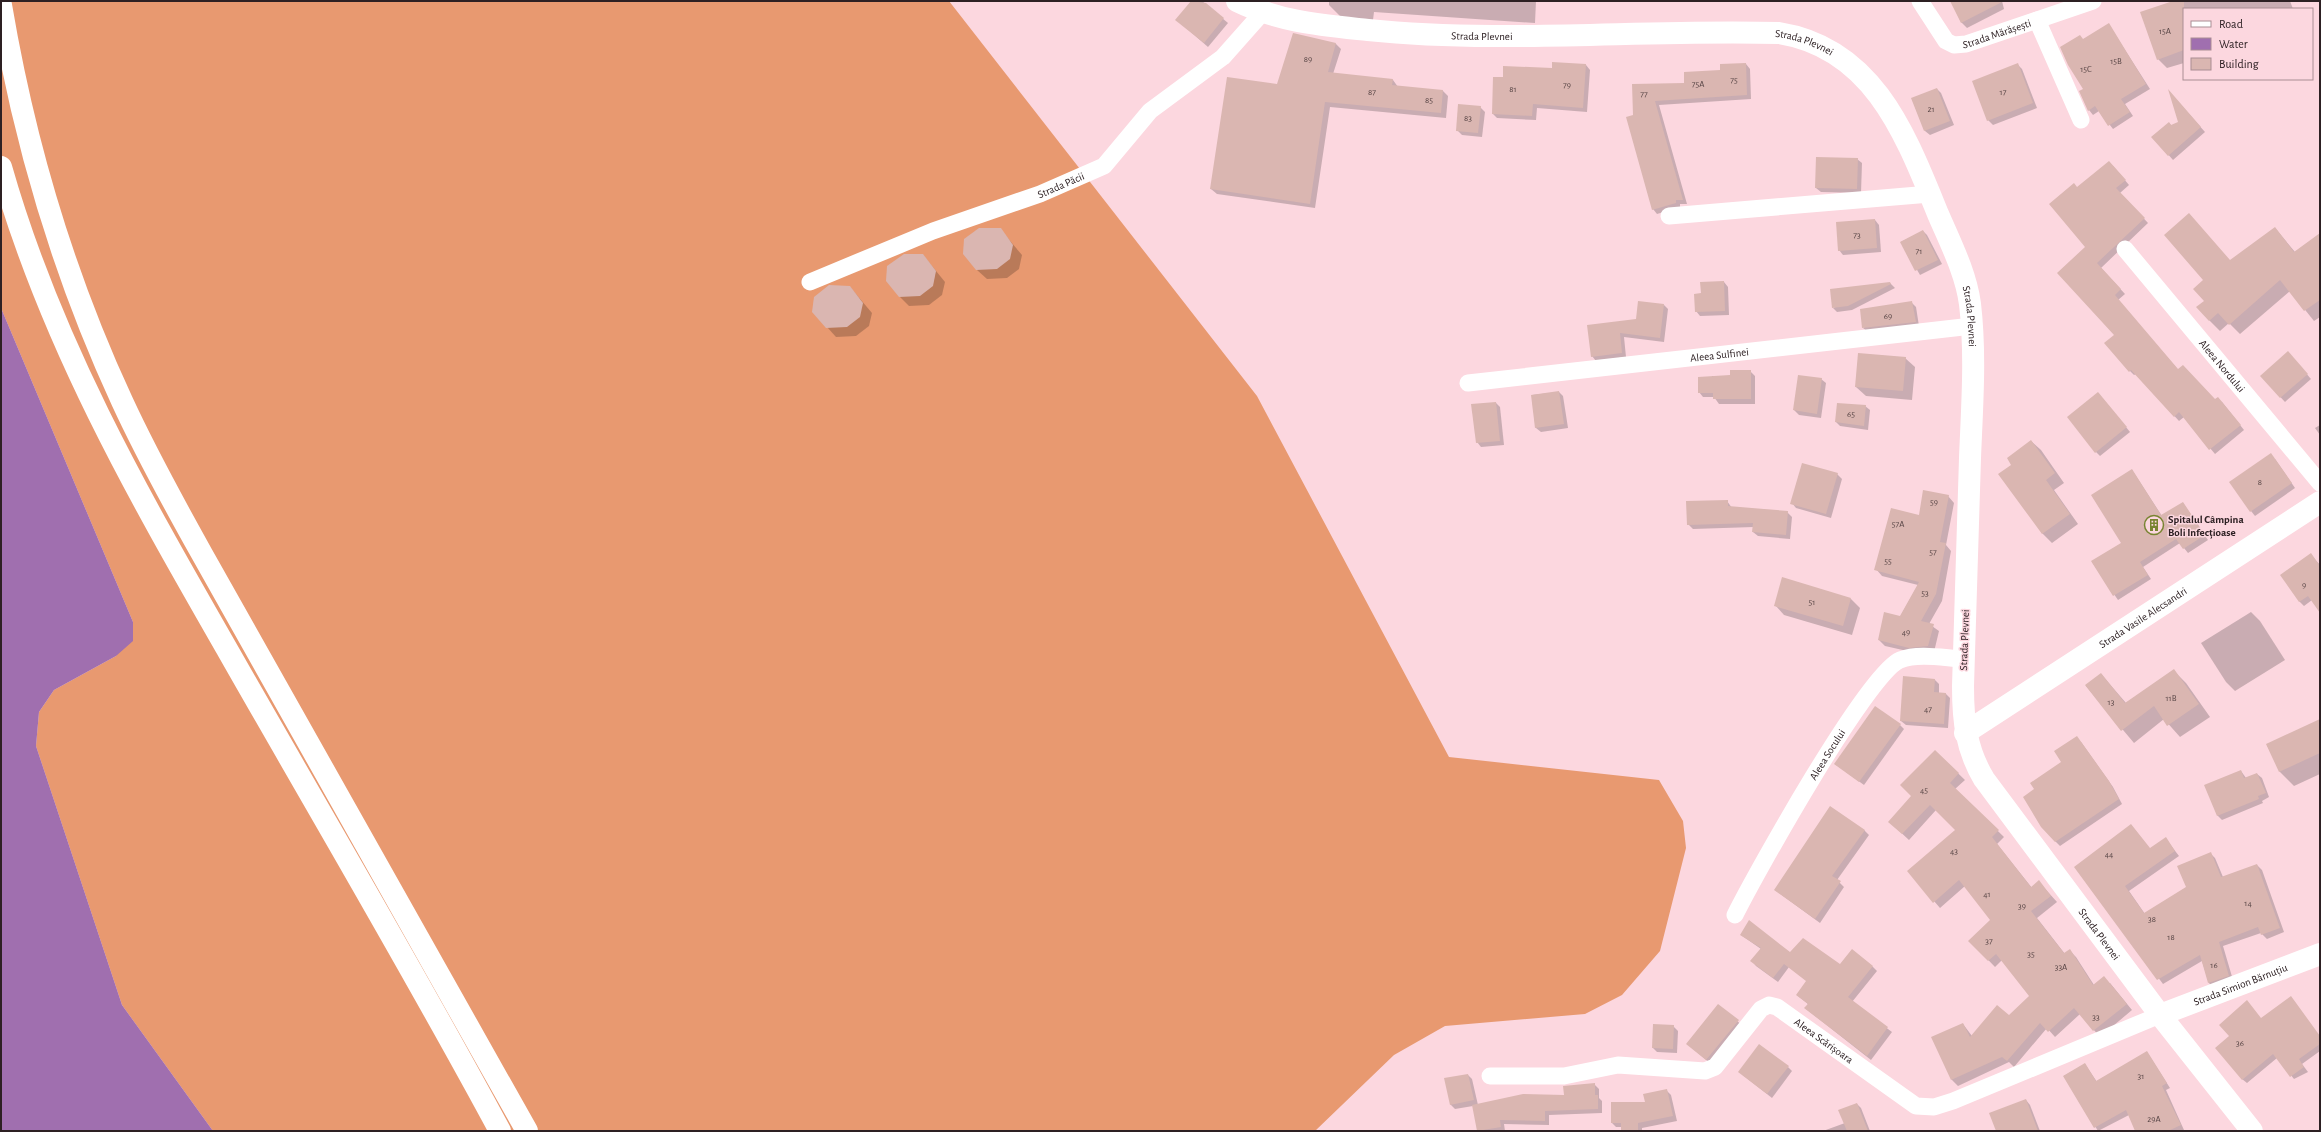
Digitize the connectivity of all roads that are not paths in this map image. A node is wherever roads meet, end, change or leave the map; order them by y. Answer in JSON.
{"nodes":[{"id":1,"x":1237,"y":1,"type":"edge"},
{"id":2,"x":1920,"y":1,"type":"edge"},
{"id":3,"x":2093,"y":1,"type":"edge"},
{"id":4,"x":1,"y":5,"type":"edge"},
{"id":5,"x":1262,"y":13,"type":"junction"},
{"id":6,"x":2037,"y":20,"type":"junction"},
{"id":7,"x":2080,"y":120,"type":"dead end"},
{"id":8,"x":1,"y":167,"type":"edge"},
{"id":9,"x":1930,"y":194,"type":"junction"},
{"id":10,"x":1669,"y":216,"type":"dead end"},
{"id":11,"x":2125,"y":249,"type":"dead end"},
{"id":12,"x":810,"y":282,"type":"dead end"},
{"id":13,"x":1972,"y":326,"type":"junction"},
{"id":14,"x":1468,"y":383,"type":"dead end"},
{"id":15,"x":2320,"y":483,"type":"edge"},
{"id":16,"x":2320,"y":502,"type":"edge"},
{"id":17,"x":1963,"y":659,"type":"junction"},
{"id":18,"x":1965,"y":733,"type":"junction"},
{"id":19,"x":1735,"y":915,"type":"dead end"},
{"id":20,"x":2320,"y":954,"type":"edge"},
{"id":21,"x":2160,"y":1015,"type":"junction"},
{"id":22,"x":1490,"y":1076,"type":"dead end"},
{"id":23,"x":500,"y":1131,"type":"edge"},
{"id":24,"x":527,"y":1131,"type":"edge"},
{"id":25,"x":2252,"y":1131,"type":"edge"}],
"edges":[{"from":1,"to":5,"type":"main road","name":"Strada Plevnei"},
{"from":2,"to":6,"type":"street","name":"Strada Mărășești"},
{"from":3,"to":6,"type":"street","name":"Strada Mărășești"},
{"from":4,"to":24,"type":"main road"},
{"from":5,"to":9,"type":"main road","name":"Strada Plevnei"},
{"from":5,"to":12,"type":"street","name":"Strada Păcii"},
{"from":6,"to":7,"type":"street"},
{"from":8,"to":23,"type":"main road"},
{"from":9,"to":10,"type":"street"},
{"from":9,"to":13,"type":"main road","name":"Strada Plevnei"},
{"from":11,"to":15,"type":"street","name":"Aleea Nordului"},
{"from":13,"to":14,"type":"street","name":"Aleea Sulfinei"},
{"from":13,"to":17,"type":"main road","name":"Strada Plevnei"},
{"from":16,"to":18,"type":"main road","name":"Strada Vasile Alecsandri"},
{"from":17,"to":18,"type":"main road","name":"Strada Plevnei"},
{"from":17,"to":19,"type":"street","name":"Aleea Socului"},
{"from":18,"to":21,"type":"main road","name":"Strada Plevnei"},
{"from":20,"to":21,"type":"main road","name":"Strada Simion Bărnuțiu"},
{"from":21,"to":22,"type":"street","name":"Aleea Scărișoara"},
{"from":21,"to":25,"type":"main road","name":"Strada Plevnei"}]}
